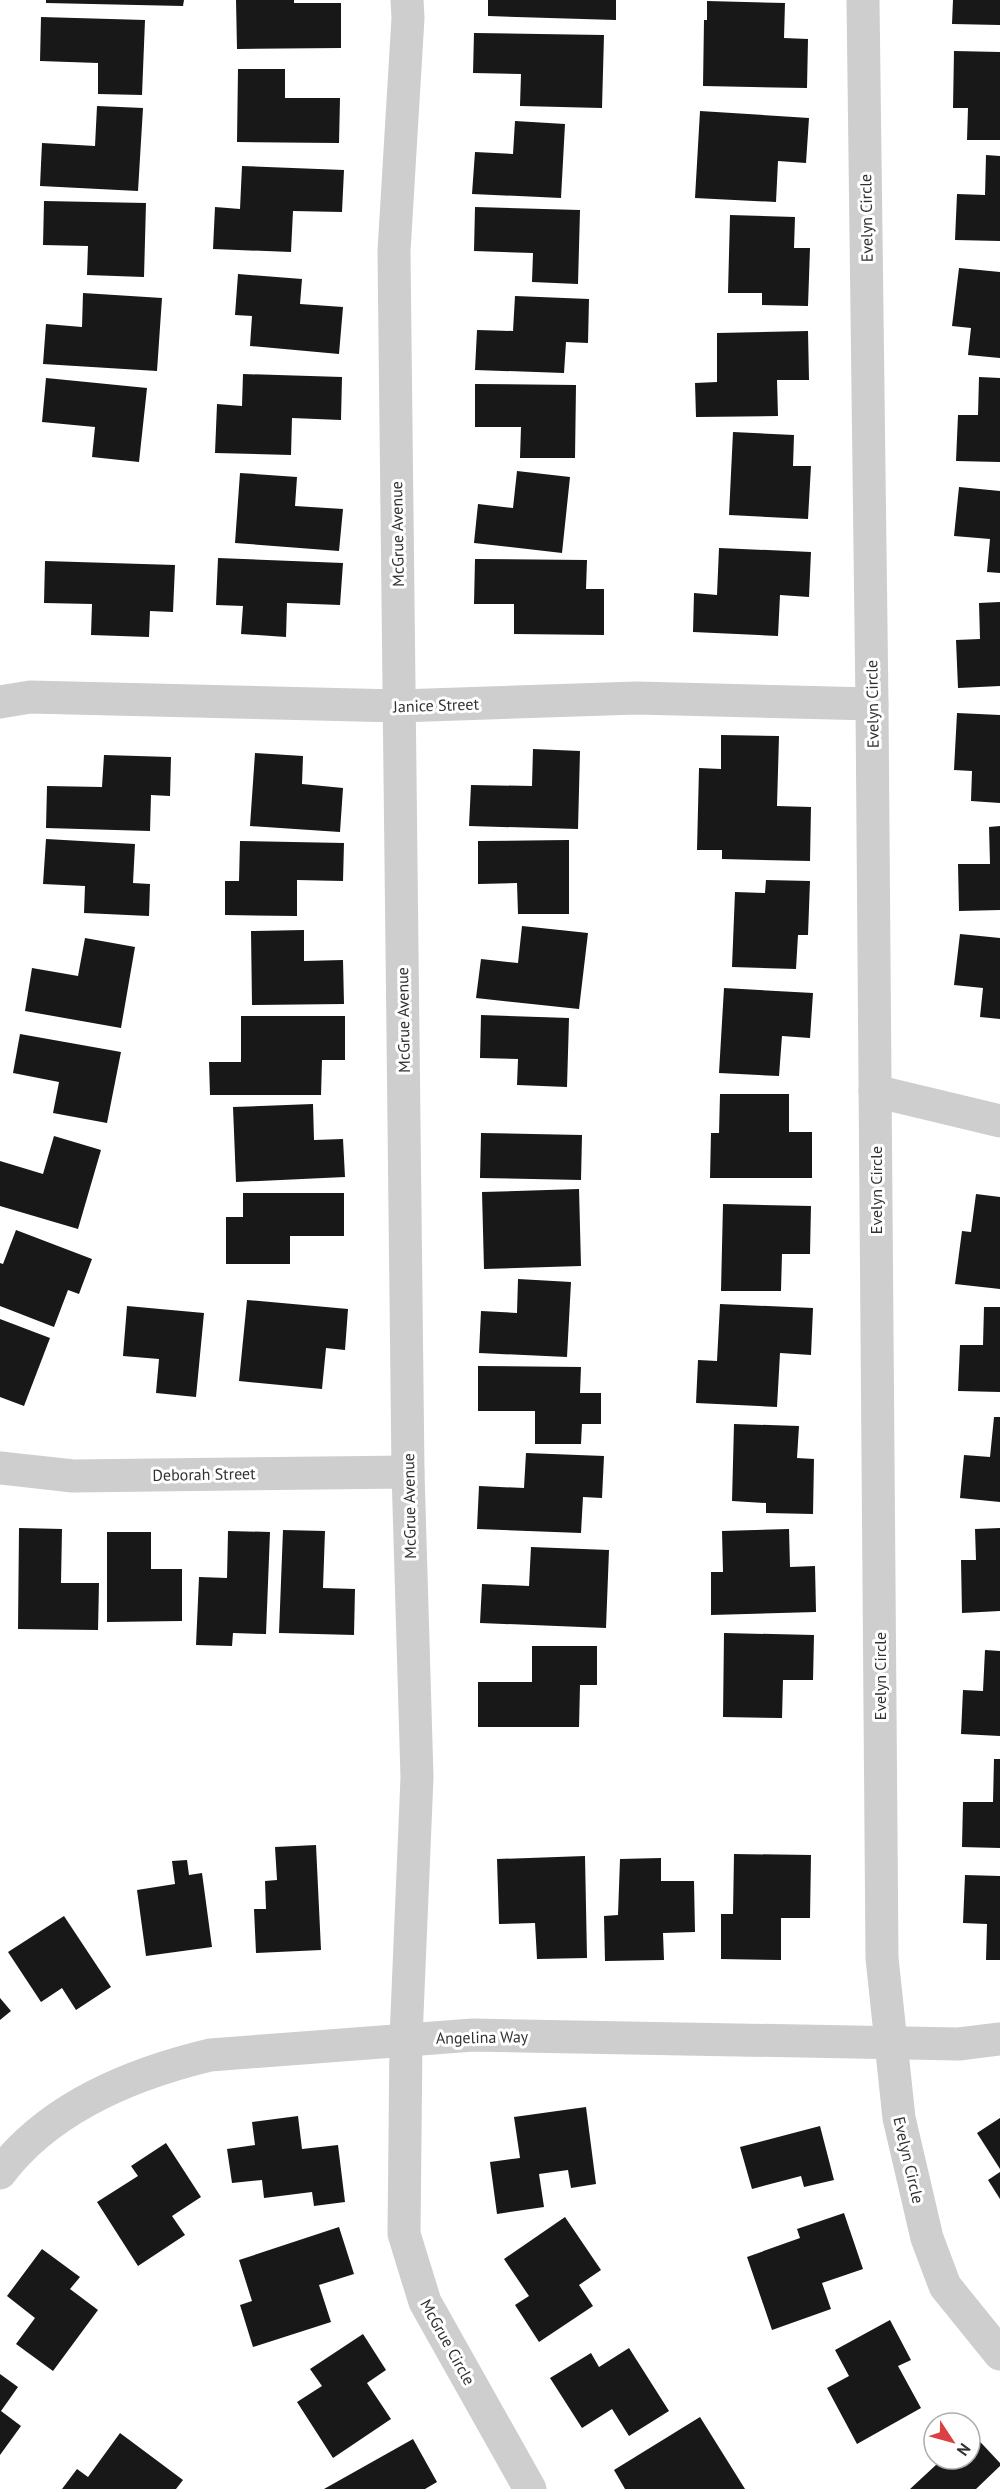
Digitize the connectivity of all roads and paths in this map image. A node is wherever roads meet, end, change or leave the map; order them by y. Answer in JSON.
{"nodes":[{"id":1,"x":407,"y":0,"type":"edge"},
{"id":2,"x":863,"y":0,"type":"edge"},
{"id":3,"x":0,"y":702,"type":"edge"},
{"id":4,"x":872,"y":704,"type":"junction"},
{"id":5,"x":399,"y":706,"type":"junction"},
{"id":6,"x":875,"y":1091,"type":"junction"},
{"id":7,"x":1000,"y":1121,"type":"edge"},
{"id":8,"x":0,"y":1468,"type":"edge"},
{"id":9,"x":408,"y":1472,"type":"junction"},
{"id":10,"x":406,"y":2039,"type":"junction"},
{"id":11,"x":1000,"y":2039,"type":"edge"},
{"id":12,"x":891,"y":2043,"type":"junction"},
{"id":13,"x":0,"y":2174,"type":"edge"},
{"id":14,"x":1000,"y":2354,"type":"edge"},
{"id":15,"x":530,"y":2489,"type":"edge"}],
"edges":[{"from":1,"to":5,"type":"street","name":"McGrue Avenue"},
{"from":2,"to":4,"type":"street","name":"Evelyn Circle"},
{"from":3,"to":5,"type":"street","name":"Janice Street"},
{"from":4,"to":5,"type":"street","name":"Janice Street"},
{"from":4,"to":6,"type":"street","name":"Evelyn Circle"},
{"from":5,"to":9,"type":"street","name":"McGrue Avenue"},
{"from":6,"to":7,"type":"street"},
{"from":6,"to":12,"type":"street","name":"Evelyn Circle"},
{"from":8,"to":9,"type":"street","name":"Deborah Street"},
{"from":9,"to":10,"type":"street","name":"McGrue Avenue"},
{"from":10,"to":12,"type":"street","name":"Angelina Way"},
{"from":10,"to":13,"type":"street","name":"Angelina Way"},
{"from":10,"to":15,"type":"street","name":"McGrue Circle"},
{"from":11,"to":12,"type":"street","name":"Angelina Way"},
{"from":12,"to":14,"type":"street","name":"Evelyn Circle"}]}
